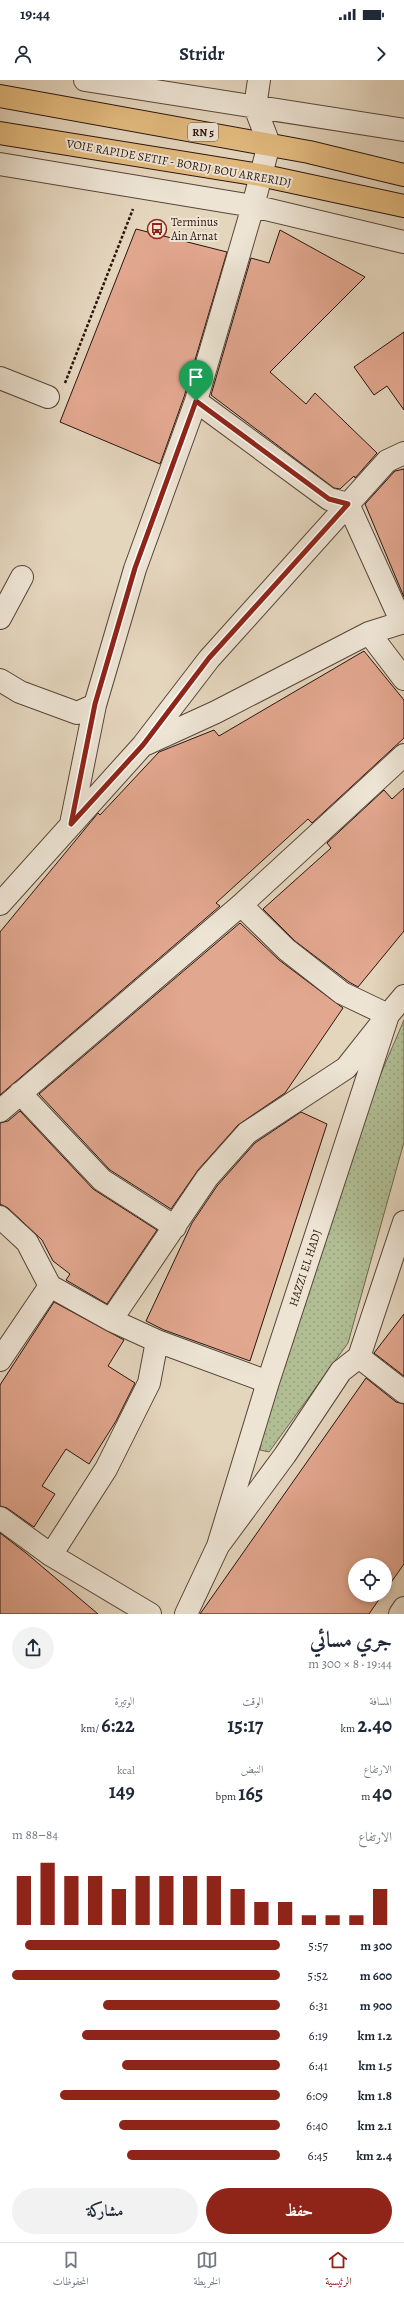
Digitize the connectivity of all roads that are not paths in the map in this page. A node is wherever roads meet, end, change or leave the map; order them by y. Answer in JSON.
{"nodes":[{"id":1,"x":85,"y":80,"type":"edge"},
{"id":2,"x":260,"y":80,"type":"edge"},
{"id":3,"x":142,"y":85,"type":"edge"},
{"id":4,"x":0,"y":96,"type":"edge"},
{"id":5,"x":255,"y":107,"type":"junction"},
{"id":6,"x":404,"y":130,"type":"edge"},
{"id":7,"x":0,"y":133,"type":"edge"},
{"id":8,"x":269,"y":144,"type":"junction"},
{"id":9,"x":0,"y":164,"type":"edge"},
{"id":10,"x":260,"y":175,"type":"junction"},
{"id":11,"x":404,"y":175,"type":"edge"},
{"id":12,"x":253,"y":206,"type":"junction"},
{"id":13,"x":404,"y":206,"type":"edge"},
{"id":14,"x":404,"y":242,"type":"edge"},
{"id":15,"x":0,"y":378,"type":"edge"},
{"id":16,"x":48,"y":397,"type":"road end"},
{"id":17,"x":196,"y":401,"type":"junction"},
{"id":18,"x":404,"y":454,"type":"edge"},
{"id":19,"x":348,"y":504,"type":"junction"},
{"id":20,"x":22,"y":577,"type":"dead end"},
{"id":21,"x":0,"y":618,"type":"edge"},
{"id":22,"x":403,"y":623,"type":"edge"},
{"id":23,"x":369,"y":633,"type":"junction"},
{"id":24,"x":404,"y":679,"type":"edge"},
{"id":25,"x":0,"y":680,"type":"edge"},
{"id":26,"x":95,"y":704,"type":"junction"},
{"id":27,"x":143,"y":745,"type":"junction"},
{"id":28,"x":404,"y":755,"type":"edge"},
{"id":29,"x":71,"y":824,"type":"junction"},
{"id":30,"x":0,"y":904,"type":"edge"},
{"id":31,"x":241,"y":905,"type":"junction"},
{"id":32,"x":404,"y":996,"type":"edge"},
{"id":33,"x":388,"y":1015,"type":"junction"},
{"id":34,"x":20,"y":1093,"type":"junction"},
{"id":35,"x":0,"y":1111,"type":"edge"},
{"id":36,"x":0,"y":1217,"type":"edge"},
{"id":37,"x":404,"y":1222,"type":"edge"},
{"id":38,"x":175,"y":1227,"type":"junction"},
{"id":39,"x":50,"y":1286,"type":"junction"},
{"id":40,"x":111,"y":1320,"type":"junction"},
{"id":41,"x":157,"y":1341,"type":"junction"},
{"id":42,"x":359,"y":1357,"type":"junction"},
{"id":43,"x":0,"y":1360,"type":"edge"},
{"id":44,"x":268,"y":1382,"type":"junction"},
{"id":45,"x":404,"y":1392,"type":"edge"},
{"id":46,"x":0,"y":1518,"type":"edge"},
{"id":47,"x":218,"y":1546,"type":"junction"},
{"id":48,"x":51,"y":1556,"type":"junction"},
{"id":49,"x":404,"y":1608,"type":"edge"},
{"id":50,"x":150,"y":1614,"type":"edge"},
{"id":51,"x":186,"y":1614,"type":"edge"},
{"id":52,"x":400,"y":1614,"type":"edge"}],
"edges":[{"from":1,"to":3,"type":"street"},
{"from":2,"to":5,"type":"street"},
{"from":3,"to":5,"type":"street"},
{"from":4,"to":8,"type":"highway","number":"RN 5"},
{"from":5,"to":6,"type":"street"},
{"from":5,"to":8,"type":"street"},
{"from":7,"to":10,"type":"highway","name":"VOIE RAPIDE SETIF - BORDJ BOU ARRERIDJ"},
{"from":8,"to":10,"type":"street"},
{"from":8,"to":11,"type":"highway","number":"RN 5"},
{"from":9,"to":12,"type":"street"},
{"from":10,"to":12,"type":"street"},
{"from":10,"to":13,"type":"highway","name":"VOIE RAPIDE SETIF - BORDJ BOU ARRERIDJ"},
{"from":12,"to":14,"type":"street"},
{"from":12,"to":17,"type":"street"},
{"from":15,"to":16,"type":"street"},
{"from":17,"to":19,"type":"street"},
{"from":17,"to":26,"type":"street"},
{"from":18,"to":19,"type":"street"},
{"from":19,"to":22,"type":"street"},
{"from":19,"to":27,"type":"street"},
{"from":20,"to":21,"type":"street"},
{"from":22,"to":23,"type":"street"},
{"from":23,"to":24,"type":"street"},
{"from":23,"to":27,"type":"street"},
{"from":25,"to":26,"type":"street"},
{"from":26,"to":29,"type":"street"},
{"from":27,"to":29,"type":"street"},
{"from":28,"to":31,"type":"street"},
{"from":29,"to":30,"type":"street"},
{"from":31,"to":33,"type":"street"},
{"from":31,"to":34,"type":"street"},
{"from":32,"to":33,"type":"street","name":"HAZZI EL HADJ"},
{"from":33,"to":38,"type":"street"},
{"from":33,"to":44,"type":"street","name":"HAZZI EL HADJ"},
{"from":34,"to":35,"type":"street"},
{"from":34,"to":38,"type":"street"},
{"from":36,"to":39,"type":"street"},
{"from":37,"to":42,"type":"street"},
{"from":38,"to":40,"type":"street"},
{"from":39,"to":40,"type":"street"},
{"from":39,"to":43,"type":"street"},
{"from":40,"to":41,"type":"street"},
{"from":41,"to":44,"type":"street"},
{"from":41,"to":48,"type":"street"},
{"from":42,"to":45,"type":"street"},
{"from":42,"to":47,"type":"street"},
{"from":44,"to":47,"type":"street","name":"HAZZI EL HADJ"},
{"from":46,"to":48,"type":"street"},
{"from":47,"to":51,"type":"street"},
{"from":48,"to":50,"type":"street"},
{"from":49,"to":52,"type":"street"}]}
